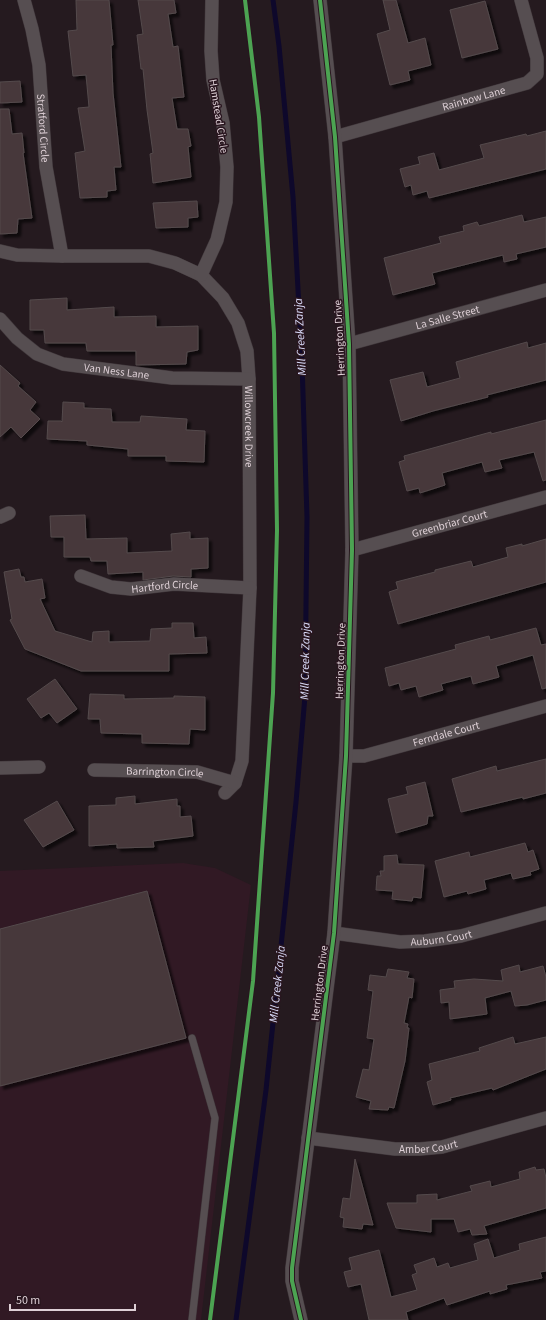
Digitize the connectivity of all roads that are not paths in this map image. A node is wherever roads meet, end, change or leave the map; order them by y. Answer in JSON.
{"nodes":[{"id":1,"x":24,"y":0,"type":"edge"},
{"id":2,"x":212,"y":0,"type":"edge"},
{"id":3,"x":320,"y":0,"type":"edge"},
{"id":4,"x":521,"y":0,"type":"edge"},
{"id":5,"x":335,"y":137,"type":"junction"},
{"id":6,"x":0,"y":251,"type":"edge"},
{"id":7,"x":62,"y":256,"type":"junction"},
{"id":8,"x":201,"y":275,"type":"junction"},
{"id":9,"x":546,"y":290,"type":"edge"},
{"id":10,"x":0,"y":318,"type":"edge"},
{"id":11,"x":349,"y":344,"type":"junction"},
{"id":12,"x":249,"y":380,"type":"junction"},
{"id":13,"x":546,"y":497,"type":"edge"},
{"id":14,"x":352,"y":550,"type":"junction"},
{"id":15,"x":81,"y":576,"type":"dead end"},
{"id":16,"x":250,"y":588,"type":"junction"},
{"id":17,"x":546,"y":706,"type":"edge"},
{"id":18,"x":346,"y":756,"type":"junction"},
{"id":19,"x":39,"y":767,"type":"dead end"},
{"id":20,"x":0,"y":768,"type":"edge"},
{"id":21,"x":94,"y":770,"type":"dead end"},
{"id":22,"x":235,"y":783,"type":"junction"},
{"id":23,"x":225,"y":793,"type":"dead end"},
{"id":24,"x":546,"y":913,"type":"edge"},
{"id":25,"x":334,"y":933,"type":"junction"},
{"id":26,"x":192,"y":1038,"type":"dead end"},
{"id":27,"x":546,"y":1118,"type":"edge"},
{"id":28,"x":308,"y":1138,"type":"junction"},
{"id":29,"x":192,"y":1320,"type":"edge"},
{"id":30,"x":301,"y":1320,"type":"edge"}],
"edges":[{"from":1,"to":7,"type":"street","name":"Stratford Circle"},
{"from":2,"to":8,"type":"street","name":"Hamstead Circle"},
{"from":3,"to":5,"type":"street","name":"Herrington Drive"},
{"from":4,"to":5,"type":"street","name":"Rainbow Lane"},
{"from":5,"to":11,"type":"street","name":"Herrington Drive"},
{"from":6,"to":7,"type":"street","name":"Willowcreek Drive"},
{"from":7,"to":8,"type":"street","name":"Willowcreek Drive"},
{"from":8,"to":12,"type":"street","name":"Willowcreek Drive"},
{"from":9,"to":11,"type":"street","name":"La Salle Street"},
{"from":10,"to":12,"type":"street","name":"Van Ness Lane"},
{"from":11,"to":14,"type":"street","name":"Herrington Drive"},
{"from":12,"to":16,"type":"street","name":"Willowcreek Drive"},
{"from":13,"to":14,"type":"street","name":"Greenbriar Court"},
{"from":14,"to":18,"type":"street","name":"Herrington Drive"},
{"from":15,"to":16,"type":"street","name":"Hartford Circle"},
{"from":16,"to":22,"type":"street","name":"Willowcreek Drive"},
{"from":17,"to":18,"type":"street","name":"Ferndale Court"},
{"from":18,"to":25,"type":"street","name":"Herrington Drive"},
{"from":19,"to":20,"type":"street"},
{"from":21,"to":22,"type":"street","name":"Barrington Circle"},
{"from":22,"to":23,"type":"street","name":"Willowcreek Drive"},
{"from":24,"to":25,"type":"street","name":"Auburn Court"},
{"from":25,"to":28,"type":"street","name":"Herrington Drive"},
{"from":26,"to":29,"type":"lane"},
{"from":27,"to":28,"type":"street","name":"Amber Court"},
{"from":28,"to":30,"type":"street","name":"Herrington Drive"}]}
